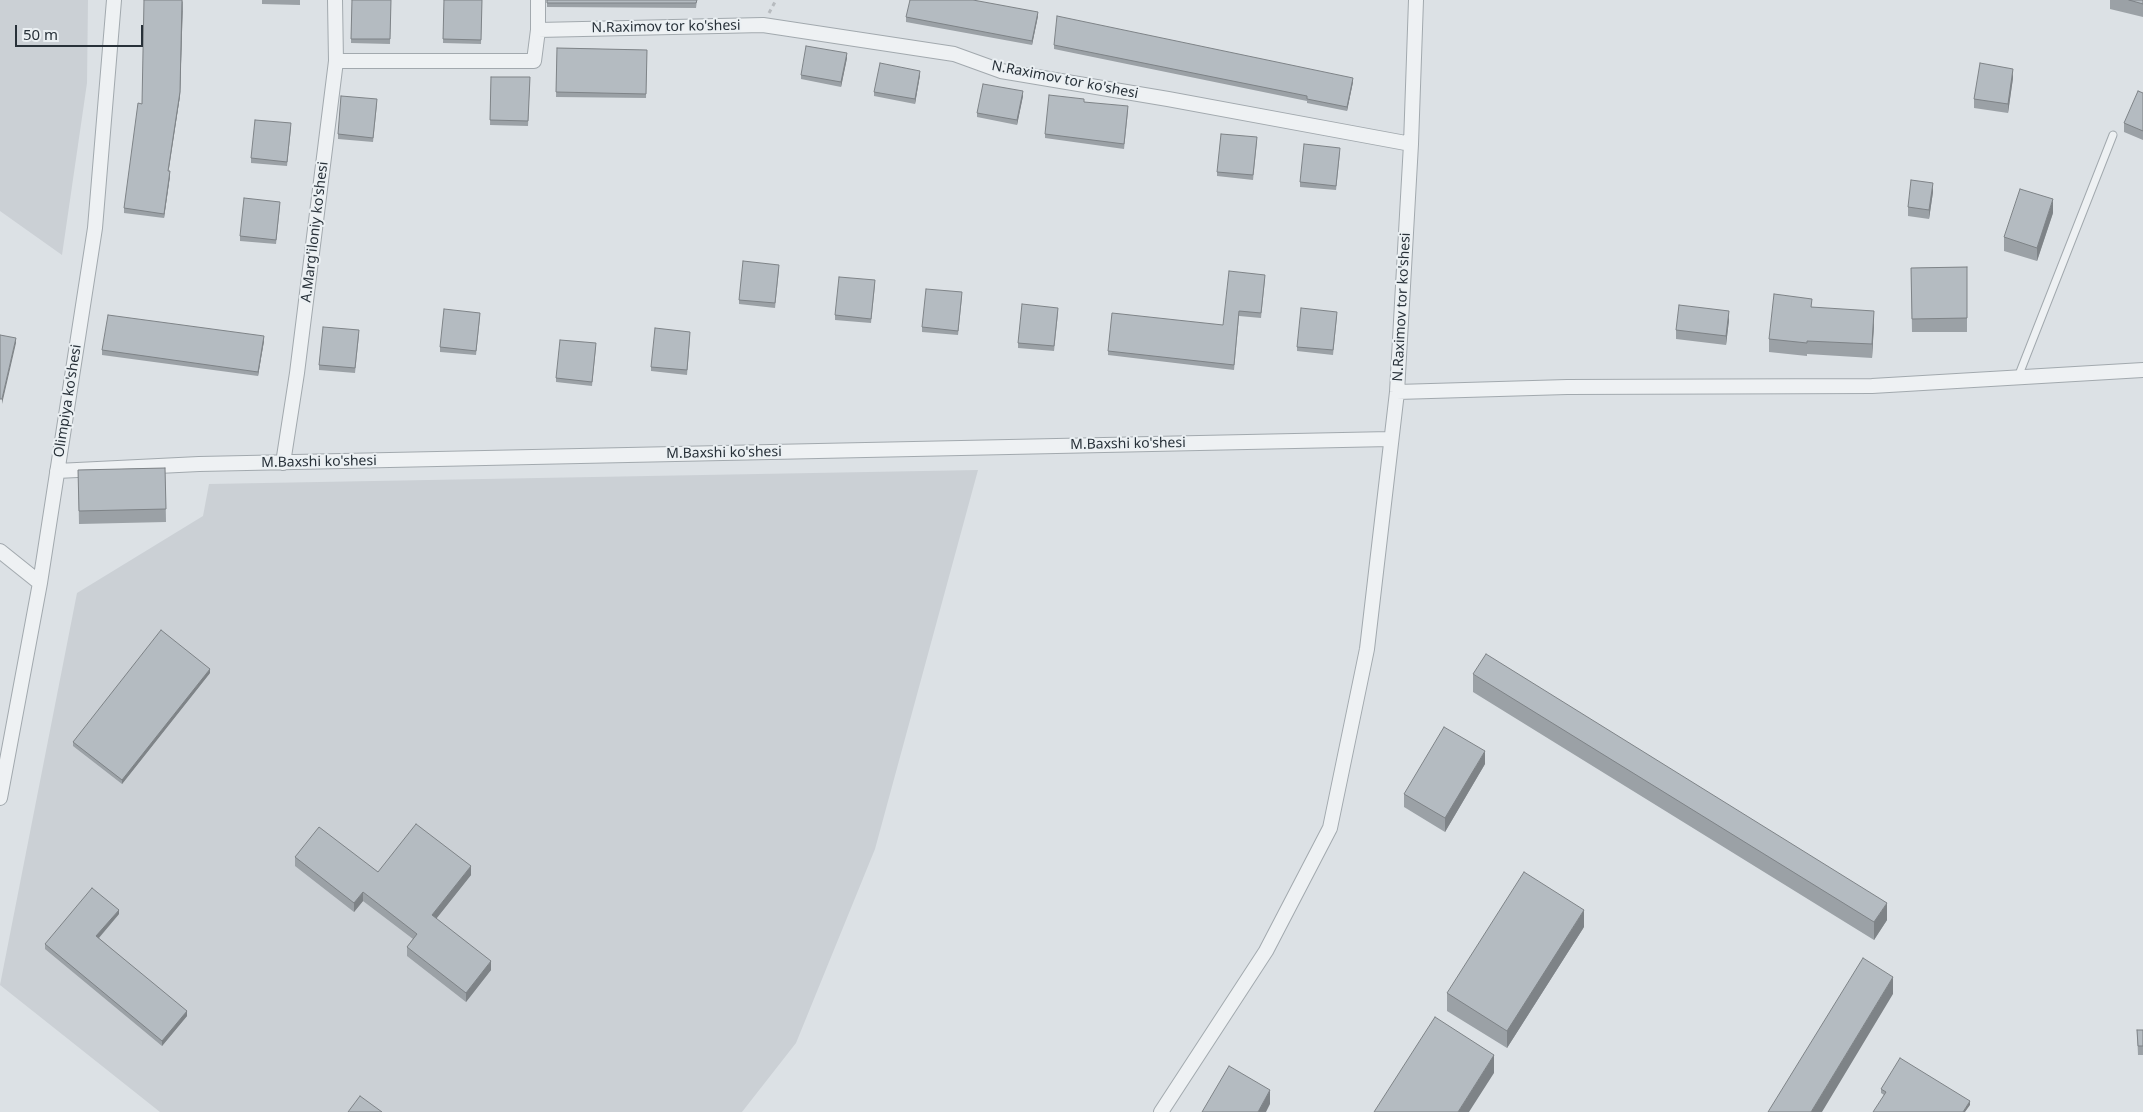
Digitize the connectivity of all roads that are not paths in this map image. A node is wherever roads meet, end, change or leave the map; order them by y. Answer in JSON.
{"nodes":[{"id":1,"x":114,"y":0,"type":"edge"},
{"id":2,"x":335,"y":0,"type":"edge"},
{"id":3,"x":538,"y":0,"type":"edge"},
{"id":4,"x":1416,"y":0,"type":"edge"},
{"id":5,"x":538,"y":30,"type":"junction"},
{"id":6,"x":336,"y":62,"type":"junction"},
{"id":7,"x":2113,"y":135,"type":"dead end"},
{"id":8,"x":1411,"y":144,"type":"junction"},
{"id":9,"x":2143,"y":370,"type":"edge"},
{"id":10,"x":2018,"y":377,"type":"junction"},
{"id":11,"x":1397,"y":392,"type":"junction"},
{"id":12,"x":1390,"y":439,"type":"junction"},
{"id":13,"x":283,"y":462,"type":"junction"},
{"id":14,"x":57,"y":471,"type":"junction"},
{"id":15,"x":0,"y":551,"type":"edge"},
{"id":16,"x":40,"y":583,"type":"junction"},
{"id":17,"x":0,"y":798,"type":"edge"},
{"id":18,"x":1161,"y":1112,"type":"edge"}],
"edges":[{"from":1,"to":14,"type":"street","name":"Olimpiya ko'shesi"},
{"from":2,"to":6,"type":"street","name":"A.Marg'iloniy ko'shesi"},
{"from":3,"to":5,"type":"street"},
{"from":4,"to":8,"type":"street","name":"N.Raximov tor ko'shesi"},
{"from":5,"to":6,"type":"street"},
{"from":5,"to":8,"type":"street","name":"N.Raximov tor ko'shesi"},
{"from":6,"to":13,"type":"street","name":"A.Marg'iloniy ko'shesi"},
{"from":7,"to":10,"type":"lane"},
{"from":8,"to":11,"type":"street","name":"N.Raximov tor ko'shesi"},
{"from":9,"to":10,"type":"street"},
{"from":10,"to":11,"type":"street"},
{"from":11,"to":12,"type":"street","name":"N.Raximov tor ko'shesi"},
{"from":12,"to":13,"type":"street","name":"M.Baxshi ko'shesi"},
{"from":12,"to":18,"type":"street","name":"N.Raximov tor ko'shesi"},
{"from":13,"to":14,"type":"street","name":"M.Baxshi ko'shesi"},
{"from":14,"to":16,"type":"street","name":"Olimpiya ko'shesi"},
{"from":15,"to":16,"type":"street"},
{"from":16,"to":17,"type":"street","name":"Olimpiya ko'shesi"}]}
